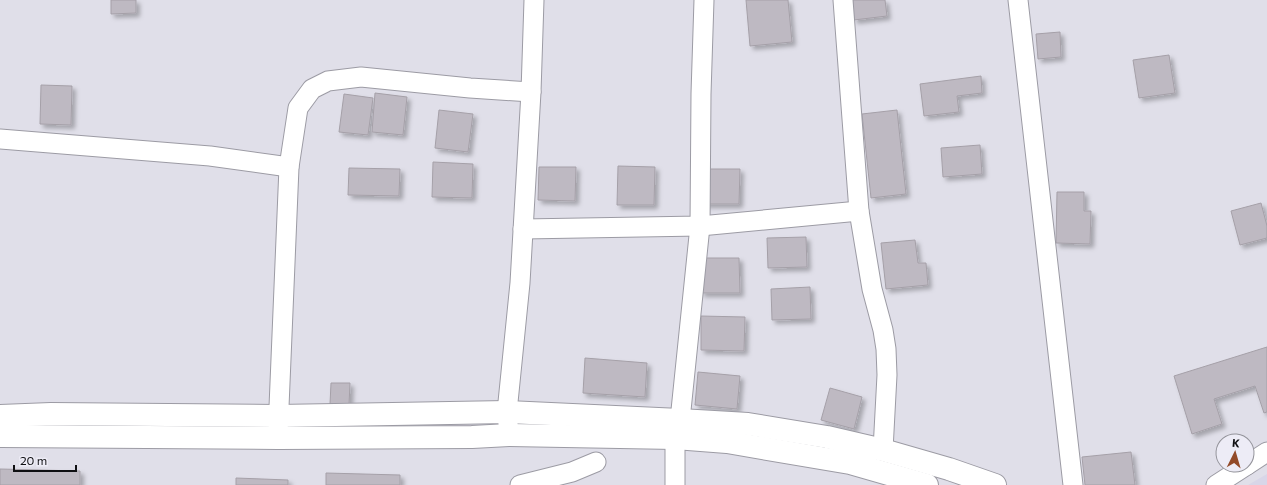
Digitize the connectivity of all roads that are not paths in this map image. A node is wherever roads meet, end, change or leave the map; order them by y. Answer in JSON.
{"nodes":[{"id":1,"x":534,"y":0,"type":"edge"},
{"id":2,"x":704,"y":0,"type":"edge"},
{"id":3,"x":843,"y":0,"type":"edge"},
{"id":4,"x":1018,"y":0,"type":"edge"},
{"id":5,"x":531,"y":92,"type":"junction"},
{"id":6,"x":0,"y":138,"type":"edge"},
{"id":7,"x":289,"y":167,"type":"junction"},
{"id":8,"x":859,"y":211,"type":"junction"},
{"id":9,"x":700,"y":226,"type":"junction"},
{"id":10,"x":523,"y":229,"type":"junction"},
{"id":11,"x":507,"y":412,"type":"junction"},
{"id":12,"x":0,"y":416,"type":"edge"},
{"id":13,"x":278,"y":416,"type":"junction"},
{"id":14,"x":677,"y":429,"type":"junction"},
{"id":15,"x":509,"y":435,"type":"junction"},
{"id":16,"x":0,"y":436,"type":"edge"},
{"id":17,"x":278,"y":438,"type":"junction"},
{"id":18,"x":883,"y":450,"type":"junction"},
{"id":19,"x":1267,"y":452,"type":"edge"},
{"id":20,"x":1255,"y":460,"type":"edge"},
{"id":21,"x":596,"y":462,"type":"dead end"},
{"id":22,"x":1235,"y":473,"type":"edge"},
{"id":23,"x":520,"y":485,"type":"edge"},
{"id":24,"x":675,"y":485,"type":"edge"},
{"id":25,"x":927,"y":485,"type":"edge"},
{"id":26,"x":995,"y":485,"type":"edge"},
{"id":27,"x":1073,"y":485,"type":"edge"},
{"id":28,"x":1216,"y":485,"type":"edge"}],
"edges":[{"from":1,"to":5,"type":"street"},
{"from":2,"to":9,"type":"street"},
{"from":3,"to":8,"type":"street"},
{"from":4,"to":27,"type":"street"},
{"from":5,"to":7,"type":"street"},
{"from":5,"to":10,"type":"street"},
{"from":6,"to":7,"type":"street"},
{"from":7,"to":13,"type":"street"},
{"from":8,"to":9,"type":"street"},
{"from":8,"to":18,"type":"street"},
{"from":9,"to":10,"type":"street"},
{"from":9,"to":14,"type":"street"},
{"from":10,"to":11,"type":"street"},
{"from":11,"to":13,"type":"main road"},
{"from":11,"to":14,"type":"main road"},
{"from":11,"to":15,"type":"street"},
{"from":12,"to":13,"type":"main road"},
{"from":13,"to":17,"type":"street"},
{"from":14,"to":15,"type":"main road"},
{"from":14,"to":18,"type":"main road"},
{"from":14,"to":24,"type":"street"},
{"from":14,"to":25,"type":"main road"},
{"from":15,"to":17,"type":"main road"},
{"from":16,"to":17,"type":"main road"},
{"from":18,"to":26,"type":"main road"},
{"from":19,"to":20,"type":"street"},
{"from":21,"to":23,"type":"street"},
{"from":22,"to":28,"type":"street"}]}
